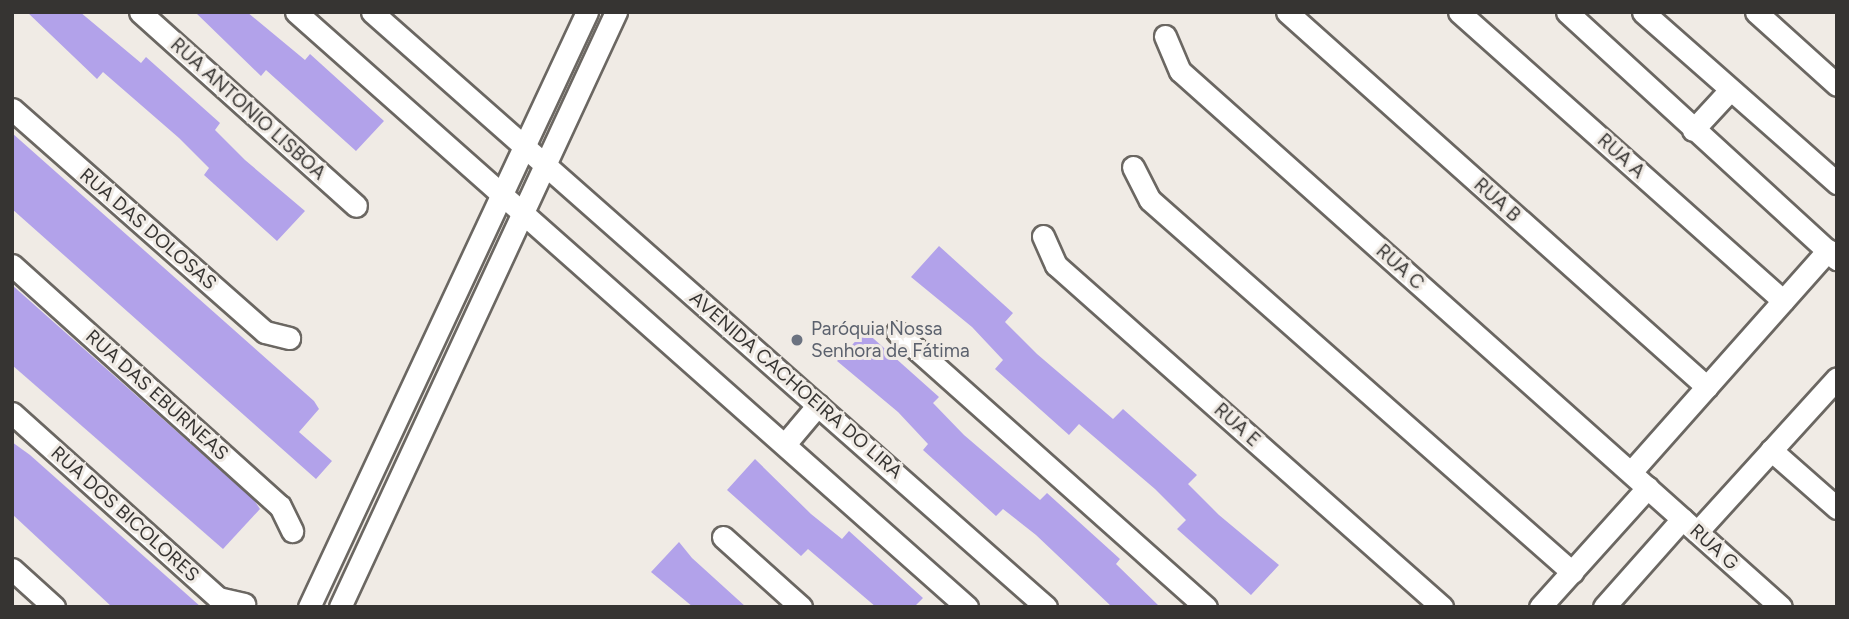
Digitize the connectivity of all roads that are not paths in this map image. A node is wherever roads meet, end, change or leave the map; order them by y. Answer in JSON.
{"nodes":[{"id":1,"x":140,"y":12,"type":"edge"},
{"id":2,"x":296,"y":12,"type":"edge"},
{"id":3,"x":372,"y":12,"type":"edge"},
{"id":4,"x":587,"y":12,"type":"edge"},
{"id":5,"x":616,"y":12,"type":"edge"},
{"id":6,"x":1287,"y":12,"type":"edge"},
{"id":7,"x":1459,"y":12,"type":"edge"},
{"id":8,"x":1567,"y":12,"type":"edge"},
{"id":9,"x":1643,"y":12,"type":"edge"},
{"id":10,"x":1756,"y":12,"type":"edge"},
{"id":11,"x":1165,"y":36,"type":"dead end"},
{"id":12,"x":1837,"y":85,"type":"edge"},
{"id":13,"x":1729,"y":91,"type":"junction"},
{"id":14,"x":12,"y":109,"type":"edge"},
{"id":15,"x":1693,"y":130,"type":"junction"},
{"id":16,"x":524,"y":146,"type":"junction"},
{"id":17,"x":545,"y":165,"type":"junction"},
{"id":18,"x":1133,"y":167,"type":"dead end"},
{"id":19,"x":1837,"y":183,"type":"edge"},
{"id":20,"x":501,"y":195,"type":"junction"},
{"id":21,"x":356,"y":206,"type":"dead end"},
{"id":22,"x":523,"y":213,"type":"junction"},
{"id":23,"x":1043,"y":236,"type":"dead end"},
{"id":24,"x":1832,"y":255,"type":"edge"},
{"id":25,"x":12,"y":265,"type":"edge"},
{"id":26,"x":1783,"y":301,"type":"junction"},
{"id":27,"x":897,"y":331,"type":"dead end"},
{"id":28,"x":289,"y":338,"type":"dead end"},
{"id":29,"x":1837,"y":378,"type":"edge"},
{"id":30,"x":1707,"y":387,"type":"junction"},
{"id":31,"x":818,"y":405,"type":"junction"},
{"id":32,"x":12,"y":413,"type":"edge"},
{"id":33,"x":785,"y":444,"type":"junction"},
{"id":34,"x":1771,"y":450,"type":"junction"},
{"id":35,"x":1631,"y":472,"type":"junction"},
{"id":36,"x":1648,"y":487,"type":"junction"},
{"id":37,"x":1837,"y":508,"type":"edge"},
{"id":38,"x":1689,"y":526,"type":"junction"},
{"id":39,"x":292,"y":531,"type":"dead end"},
{"id":40,"x":723,"y":537,"type":"dead end"},
{"id":41,"x":12,"y":569,"type":"edge"},
{"id":42,"x":1572,"y":572,"type":"junction"},
{"id":43,"x":244,"y":604,"type":"dead end"},
{"id":44,"x":1608,"y":605,"type":"edge"},
{"id":45,"x":54,"y":607,"type":"edge"},
{"id":46,"x":309,"y":607,"type":"edge"},
{"id":47,"x":340,"y":607,"type":"edge"},
{"id":48,"x":801,"y":607,"type":"edge"},
{"id":49,"x":967,"y":607,"type":"edge"},
{"id":50,"x":1046,"y":607,"type":"edge"},
{"id":51,"x":1206,"y":607,"type":"edge"},
{"id":52,"x":1442,"y":607,"type":"edge"},
{"id":53,"x":1540,"y":607,"type":"edge"},
{"id":54,"x":1781,"y":607,"type":"edge"}],
"edges":[{"from":1,"to":21,"type":"street","name":"RUA ANTONIO LISBOA"},
{"from":2,"to":20,"type":"street"},
{"from":3,"to":16,"type":"street","name":"AVENIDA CACHOEIRA DO LIRA"},
{"from":4,"to":16,"type":"street"},
{"from":5,"to":17,"type":"street"},
{"from":6,"to":30,"type":"street","name":"RUA B"},
{"from":7,"to":26,"type":"street","name":"RUA A"},
{"from":8,"to":15,"type":"street"},
{"from":9,"to":13,"type":"street"},
{"from":10,"to":12,"type":"street"},
{"from":11,"to":35,"type":"street","name":"RUA C"},
{"from":13,"to":15,"type":"street"},
{"from":13,"to":19,"type":"street"},
{"from":14,"to":28,"type":"street","name":"RUA DAS DOLOSAS"},
{"from":15,"to":24,"type":"street"},
{"from":16,"to":17,"type":"street","name":"AVENIDA CACHOEIRA DO LIRA"},
{"from":16,"to":20,"type":"street"},
{"from":17,"to":22,"type":"street"},
{"from":17,"to":31,"type":"street","name":"AVENIDA CACHOEIRA DO LIRA"},
{"from":18,"to":42,"type":"street"},
{"from":20,"to":22,"type":"street"},
{"from":20,"to":46,"type":"street"},
{"from":22,"to":33,"type":"street"},
{"from":22,"to":47,"type":"street"},
{"from":23,"to":52,"type":"street","name":"RUA E"},
{"from":24,"to":26,"type":"street"},
{"from":25,"to":39,"type":"street","name":"RUA DAS EBURNEAS"},
{"from":26,"to":30,"type":"street"},
{"from":27,"to":51,"type":"street"},
{"from":29,"to":34,"type":"street"},
{"from":30,"to":35,"type":"street"},
{"from":31,"to":33,"type":"street"},
{"from":31,"to":50,"type":"street","name":"AVENIDA CACHOEIRA DO LIRA"},
{"from":32,"to":43,"type":"street","name":"RUA DOS BICOLORES"},
{"from":33,"to":49,"type":"street"},
{"from":34,"to":37,"type":"street"},
{"from":34,"to":38,"type":"street"},
{"from":35,"to":36,"type":"street","name":"RUA C"},
{"from":36,"to":38,"type":"street","name":"RUA G"},
{"from":36,"to":42,"type":"street"},
{"from":38,"to":44,"type":"street"},
{"from":38,"to":54,"type":"street","name":"RUA G"},
{"from":40,"to":48,"type":"street"},
{"from":41,"to":45,"type":"street"},
{"from":42,"to":53,"type":"street"}]}
